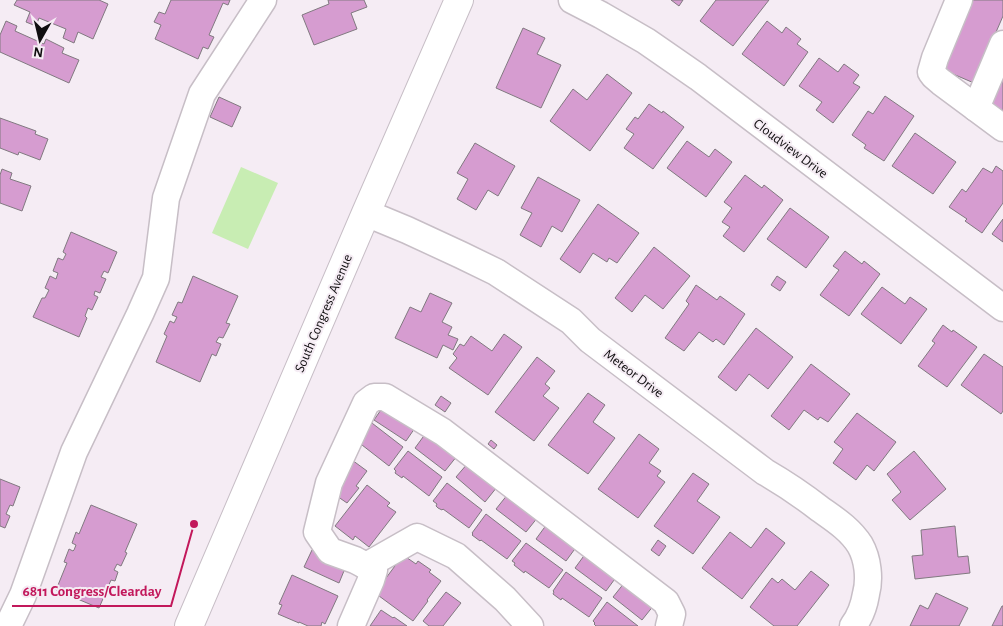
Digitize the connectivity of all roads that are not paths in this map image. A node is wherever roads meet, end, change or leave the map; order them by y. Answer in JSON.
{"nodes":[{"id":1,"x":263,"y":0,"type":"edge"},
{"id":2,"x":459,"y":0,"type":"edge"},
{"id":3,"x":572,"y":0,"type":"edge"},
{"id":4,"x":959,"y":0,"type":"edge"},
{"id":5,"x":1003,"y":44,"type":"edge"},
{"id":6,"x":976,"y":108,"type":"junction"},
{"id":7,"x":1003,"y":128,"type":"edge"},
{"id":8,"x":366,"y":213,"type":"junction"},
{"id":9,"x":1003,"y":308,"type":"edge"},
{"id":10,"x":366,"y":566,"type":"junction"},
{"id":11,"x":8,"y":626,"type":"edge"},
{"id":12,"x":189,"y":626,"type":"edge"},
{"id":13,"x":351,"y":626,"type":"edge"},
{"id":14,"x":530,"y":626,"type":"edge"},
{"id":15,"x":669,"y":626,"type":"edge"},
{"id":16,"x":853,"y":626,"type":"edge"}],
"edges":[{"from":1,"to":11,"type":"street"},
{"from":2,"to":8,"type":"main road","name":"South Congress Avenue"},
{"from":3,"to":9,"type":"street","name":"Cloudview Drive"},
{"from":4,"to":6,"type":"street"},
{"from":5,"to":6,"type":"street"},
{"from":6,"to":7,"type":"street"},
{"from":8,"to":12,"type":"main road","name":"South Congress Avenue"},
{"from":8,"to":16,"type":"street","name":"Meteor Drive"},
{"from":10,"to":13,"type":"street"},
{"from":10,"to":14,"type":"street"},
{"from":10,"to":15,"type":"street"}]}
